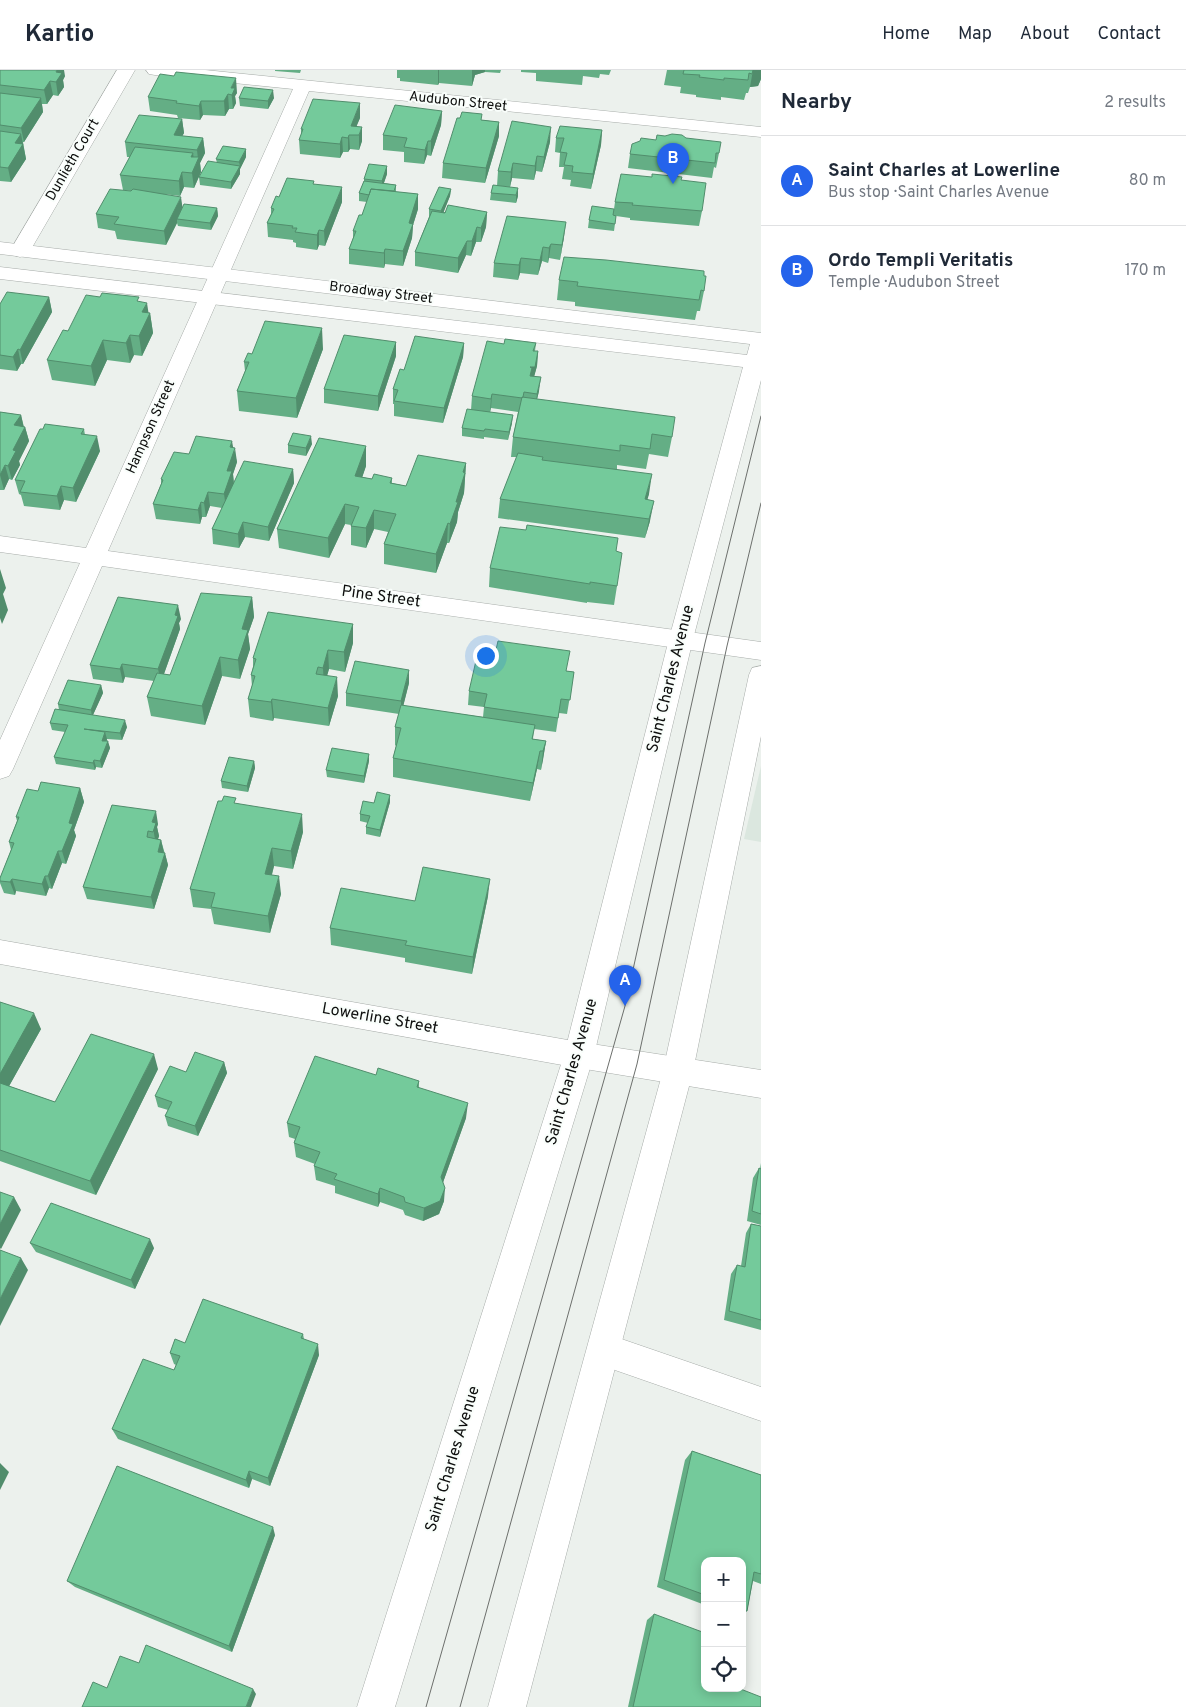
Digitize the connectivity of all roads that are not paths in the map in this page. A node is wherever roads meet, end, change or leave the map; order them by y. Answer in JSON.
{"nodes":[{"id":1,"x":126,"y":70,"type":"edge"},
{"id":2,"x":156,"y":70,"type":"edge"},
{"id":3,"x":303,"y":86,"type":"junction"},
{"id":4,"x":761,"y":132,"type":"edge"},
{"id":5,"x":0,"y":248,"type":"edge"},
{"id":6,"x":20,"y":251,"type":"junction"},
{"id":7,"x":0,"y":274,"type":"edge"},
{"id":8,"x":220,"y":275,"type":"junction"},
{"id":9,"x":210,"y":299,"type":"junction"},
{"id":10,"x":759,"y":352,"type":"edge"},
{"id":11,"x":0,"y":544,"type":"edge"},
{"id":12,"x":93,"y":556,"type":"junction"},
{"id":13,"x":681,"y":639,"type":"junction"},
{"id":14,"x":761,"y":651,"type":"edge"},
{"id":15,"x":761,"y":675,"type":"edge"},
{"id":16,"x":0,"y":769,"type":"edge"},
{"id":17,"x":0,"y":952,"type":"edge"},
{"id":18,"x":579,"y":1054,"type":"junction"},
{"id":19,"x":678,"y":1071,"type":"junction"},
{"id":20,"x":761,"y":1084,"type":"edge"},
{"id":21,"x":604,"y":1350,"type":"junction"},
{"id":22,"x":761,"y":1404,"type":"edge"},
{"id":23,"x":376,"y":1707,"type":"edge"},
{"id":24,"x":507,"y":1707,"type":"edge"}],
"edges":[{"from":1,"to":6,"type":"street","name":"Dunlieth Court"},
{"from":2,"to":3,"type":"street","name":"Audubon Street"},
{"from":3,"to":4,"type":"street","name":"Audubon Street"},
{"from":3,"to":8,"type":"street","name":"Hampson Street"},
{"from":5,"to":6,"type":"street","name":"Broadway Street"},
{"from":6,"to":8,"type":"street","name":"Broadway Street"},
{"from":7,"to":9,"type":"street","name":"Broadway Street"},
{"from":8,"to":9,"type":"street","name":"Hampson Street"},
{"from":8,"to":10,"type":"street","name":"Broadway Street"},
{"from":9,"to":10,"type":"street","name":"Broadway Street"},
{"from":9,"to":12,"type":"street","name":"Hampson Street"},
{"from":10,"to":13,"type":"street","name":"Saint Charles Avenue"},
{"from":11,"to":12,"type":"street","name":"Pine Street"},
{"from":12,"to":13,"type":"street","name":"Pine Street"},
{"from":12,"to":16,"type":"street","name":"Hampson Street"},
{"from":13,"to":14,"type":"street","name":"Pine Street"},
{"from":13,"to":18,"type":"street","name":"Saint Charles Avenue"},
{"from":15,"to":19,"type":"street"},
{"from":17,"to":18,"type":"street","name":"Lowerline Street"},
{"from":18,"to":19,"type":"street","name":"Lowerline Street"},
{"from":18,"to":23,"type":"street","name":"Saint Charles Avenue"},
{"from":19,"to":20,"type":"street","name":"Lowerline Street"},
{"from":19,"to":21,"type":"street"},
{"from":21,"to":22,"type":"street"},
{"from":21,"to":24,"type":"street"}]}
